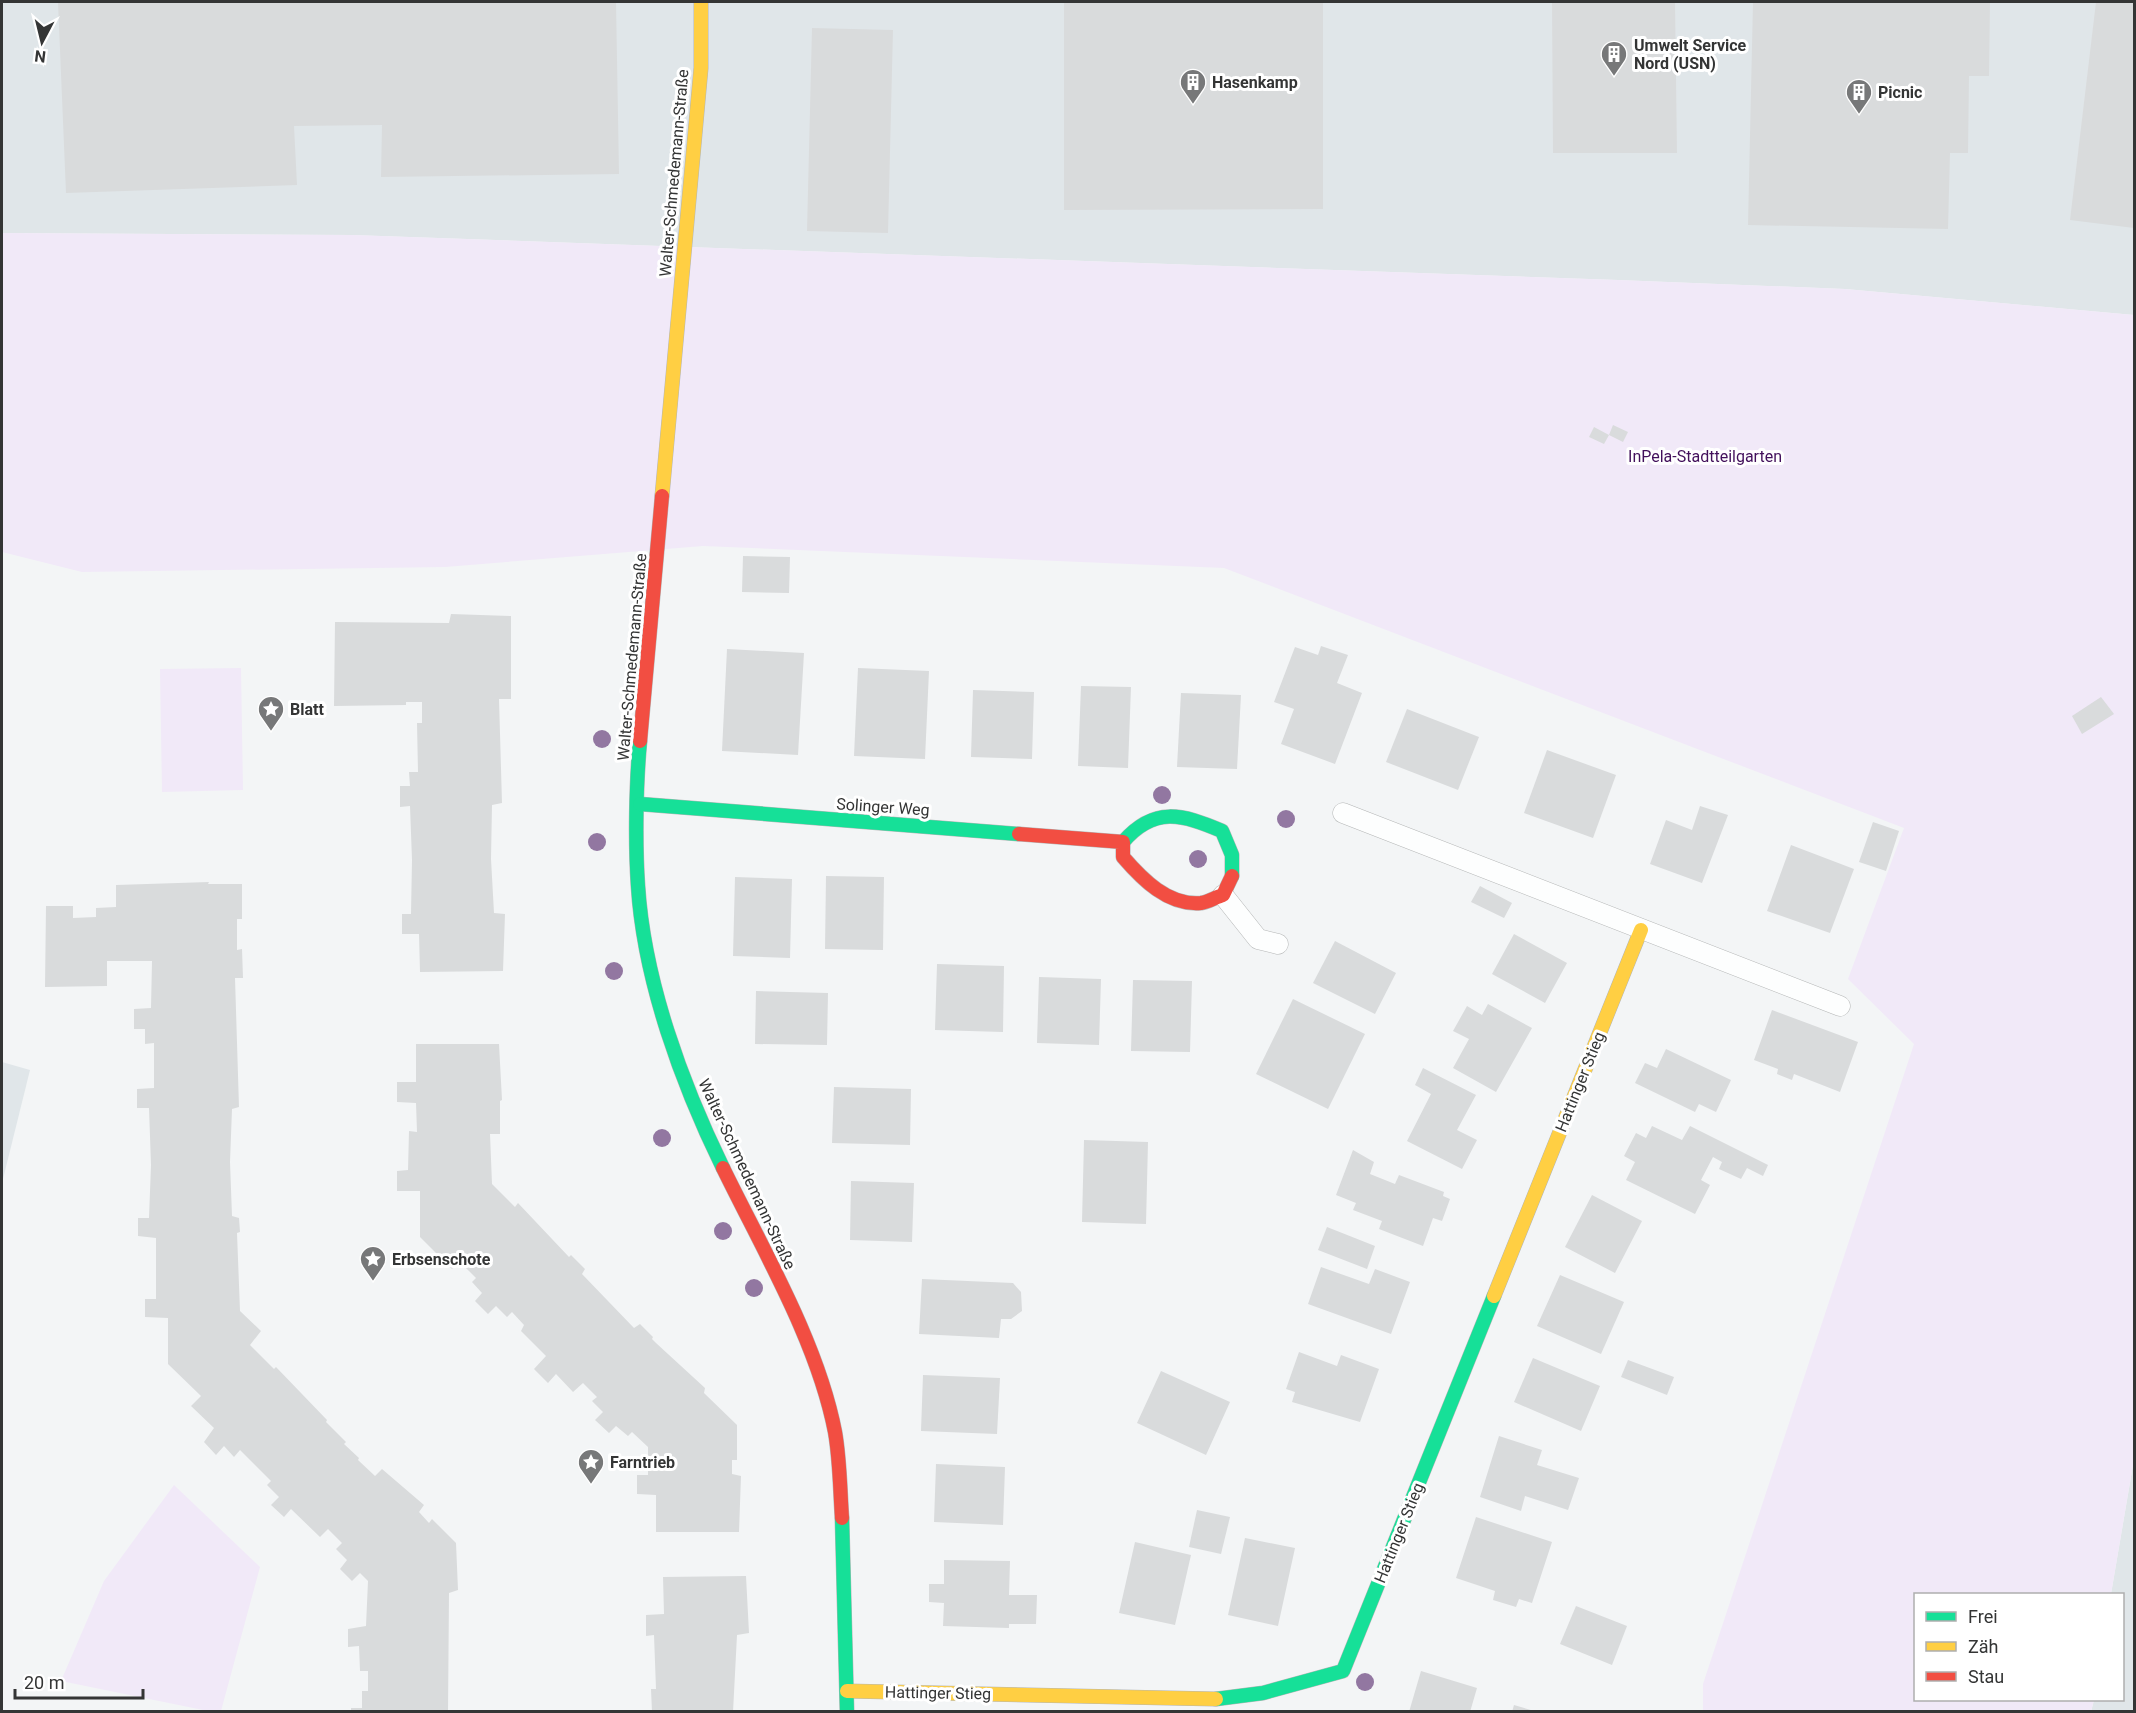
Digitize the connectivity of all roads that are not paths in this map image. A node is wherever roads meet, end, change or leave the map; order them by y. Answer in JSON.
{"nodes":[{"id":1,"x":701,"y":2,"type":"edge"},
{"id":2,"x":640,"y":804,"type":"junction"},
{"id":3,"x":1344,"y":813,"type":"dead end"},
{"id":4,"x":1123,"y":842,"type":"junction"},
{"id":5,"x":1223,"y":895,"type":"junction"},
{"id":6,"x":1641,"y":930,"type":"junction"},
{"id":7,"x":1278,"y":944,"type":"dead end"},
{"id":8,"x":1840,"y":1006,"type":"dead end"},
{"id":9,"x":847,"y":1691,"type":"junction"},
{"id":10,"x":847,"y":1712,"type":"edge"}],
"edges":[{"from":1,"to":2,"type":"street","name":"Walter-Schmedemann-Straße"},
{"from":2,"to":4,"type":"street","name":"Solinger Weg"},
{"from":2,"to":9,"type":"street","name":"Walter-Schmedemann-Straße"},
{"from":3,"to":6,"type":"lane"},
{"from":4,"to":5,"type":"street"},
{"from":4,"to":5,"type":"street"},
{"from":5,"to":7,"type":"lane"},
{"from":6,"to":8,"type":"lane"},
{"from":6,"to":9,"type":"street","name":"Hattinger Stieg"},
{"from":9,"to":10,"type":"street","name":"Walter-Schmedemann-Straße"}]}
